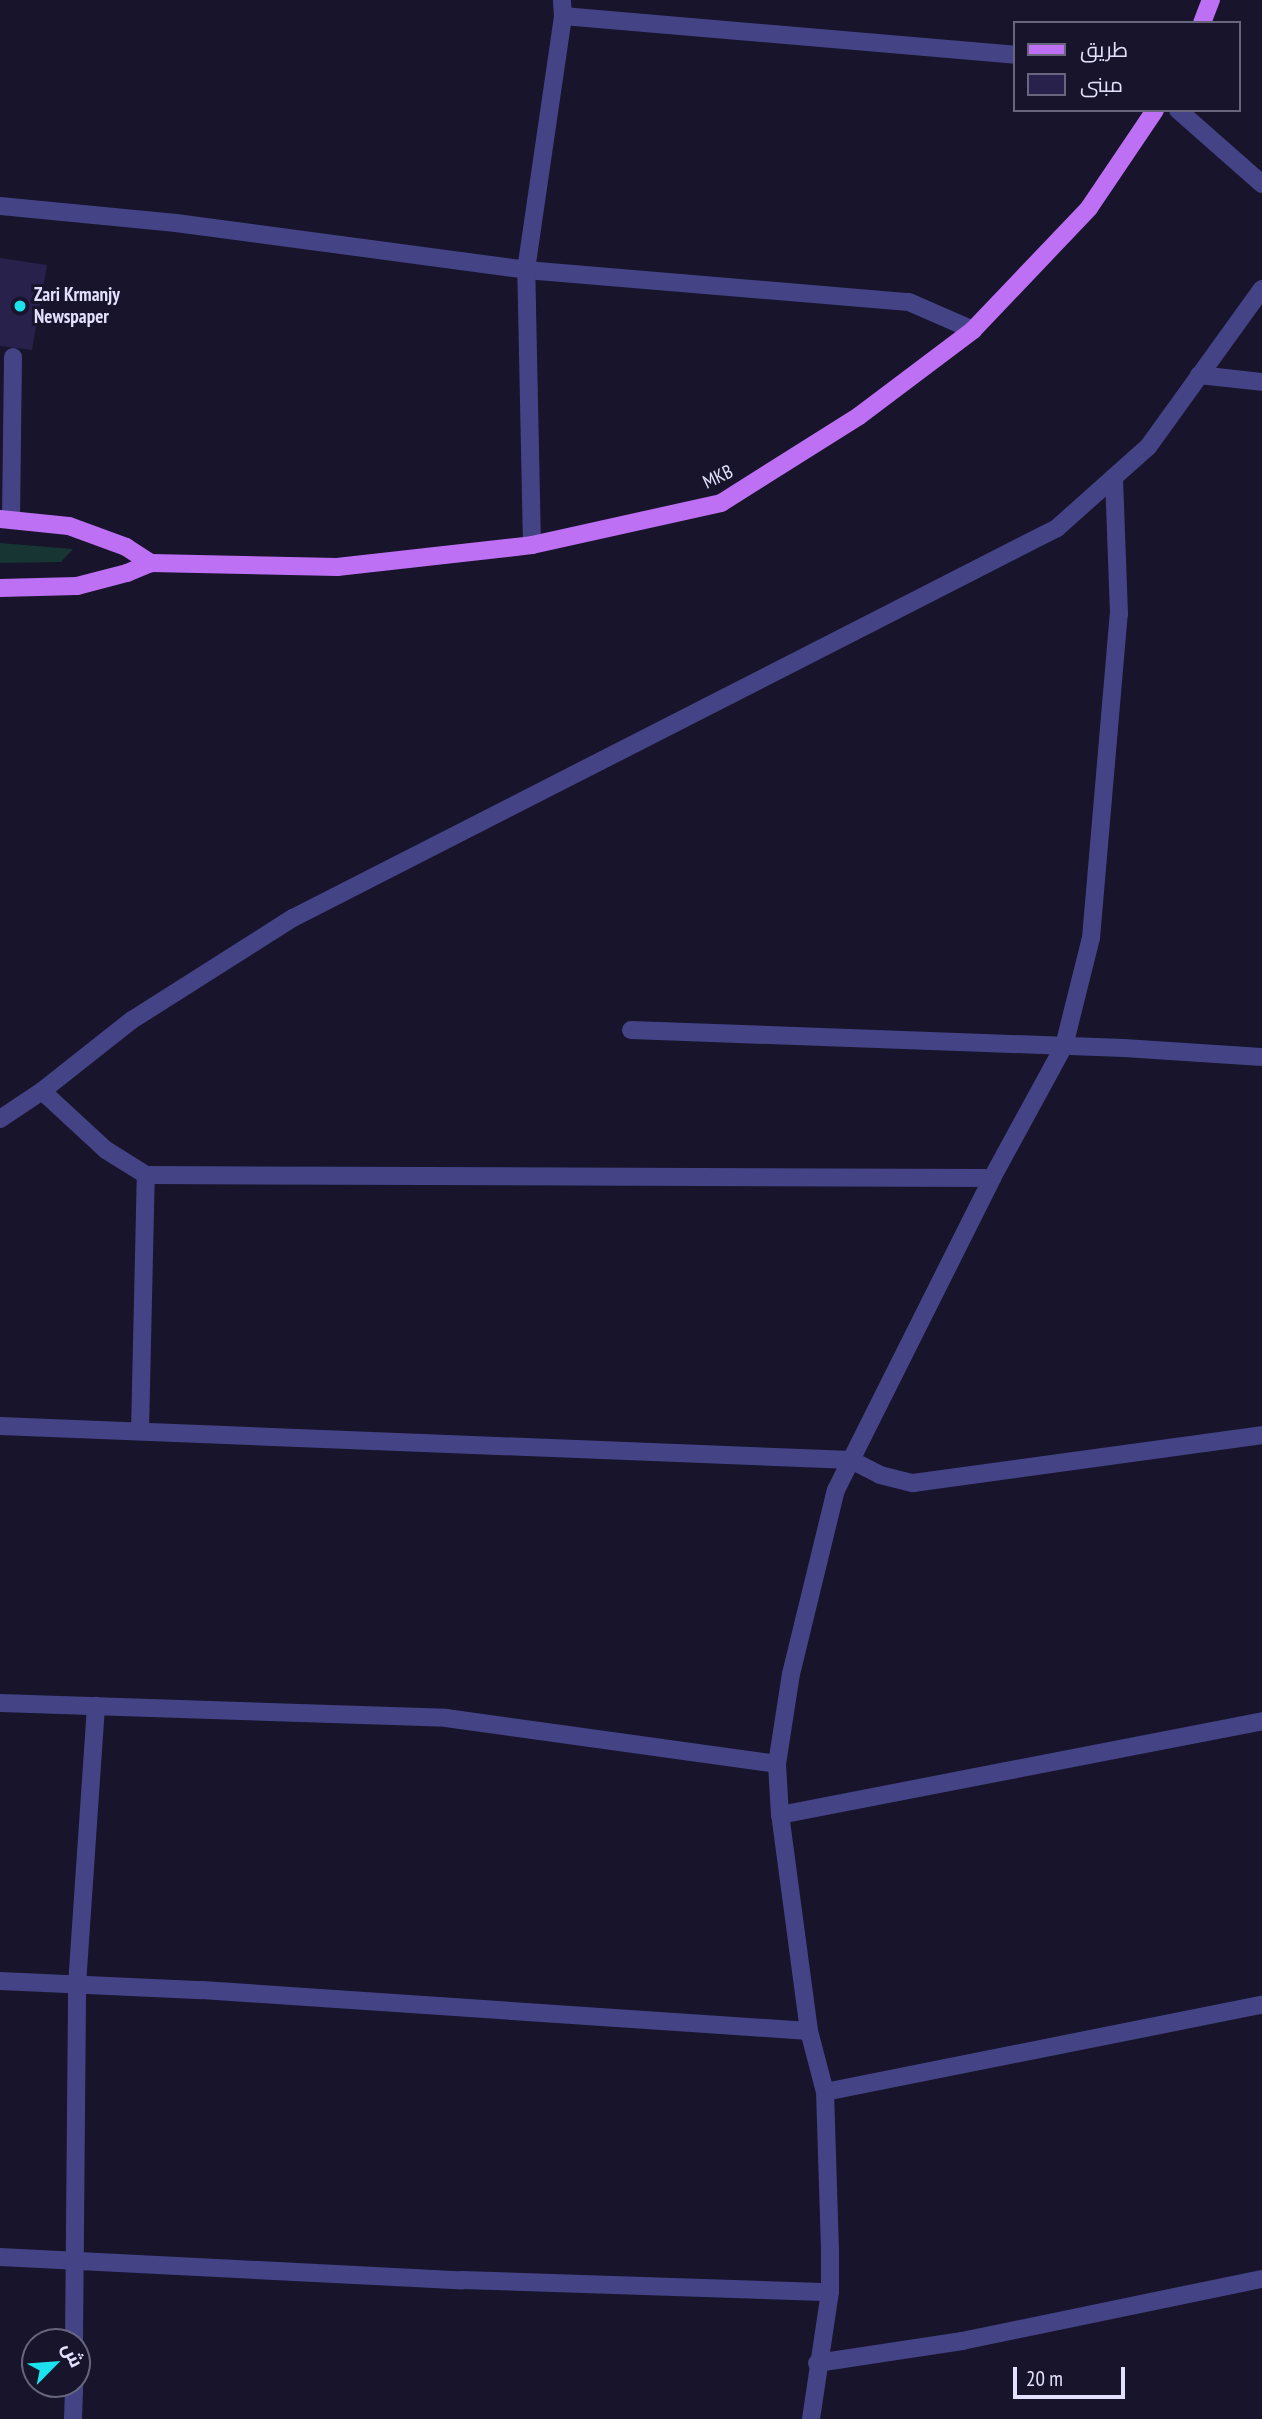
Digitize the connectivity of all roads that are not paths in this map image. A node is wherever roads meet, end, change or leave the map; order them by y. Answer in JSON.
{"nodes":[{"id":1,"x":1211,"y":0,"type":"edge"},
{"id":2,"x":563,"y":8,"type":"edge"},
{"id":3,"x":1203,"y":21,"type":"edge"},
{"id":4,"x":1014,"y":55,"type":"edge"},
{"id":5,"x":1153,"y":112,"type":"edge"},
{"id":6,"x":1180,"y":112,"type":"edge"},
{"id":7,"x":1262,"y":184,"type":"edge"},
{"id":8,"x":0,"y":206,"type":"edge"},
{"id":9,"x":526,"y":270,"type":"junction"},
{"id":10,"x":1262,"y":289,"type":"edge"},
{"id":11,"x":973,"y":330,"type":"junction"},
{"id":12,"x":13,"y":357,"type":"dead end"},
{"id":13,"x":1199,"y":375,"type":"junction"},
{"id":14,"x":1262,"y":382,"type":"edge"},
{"id":15,"x":1114,"y":477,"type":"junction"},
{"id":16,"x":5,"y":519,"type":"edge"},
{"id":17,"x":532,"y":545,"type":"junction"},
{"id":18,"x":151,"y":563,"type":"junction"},
{"id":19,"x":0,"y":588,"type":"edge"},
{"id":20,"x":631,"y":1030,"type":"dead end"},
{"id":21,"x":1065,"y":1046,"type":"junction"},
{"id":22,"x":1262,"y":1057,"type":"edge"},
{"id":23,"x":43,"y":1091,"type":"junction"},
{"id":24,"x":0,"y":1119,"type":"edge"},
{"id":25,"x":146,"y":1175,"type":"junction"},
{"id":26,"x":992,"y":1178,"type":"junction"},
{"id":27,"x":0,"y":1426,"type":"edge"},
{"id":28,"x":140,"y":1431,"type":"junction"},
{"id":29,"x":1262,"y":1435,"type":"edge"},
{"id":30,"x":851,"y":1460,"type":"junction"},
{"id":31,"x":0,"y":1703,"type":"edge"},
{"id":32,"x":96,"y":1706,"type":"junction"},
{"id":33,"x":1262,"y":1721,"type":"edge"},
{"id":34,"x":777,"y":1764,"type":"junction"},
{"id":35,"x":779,"y":1815,"type":"junction"},
{"id":36,"x":0,"y":1981,"type":"edge"},
{"id":37,"x":77,"y":1984,"type":"junction"},
{"id":38,"x":1262,"y":2005,"type":"edge"},
{"id":39,"x":809,"y":2031,"type":"junction"},
{"id":40,"x":825,"y":2092,"type":"junction"},
{"id":41,"x":0,"y":2257,"type":"edge"},
{"id":42,"x":75,"y":2261,"type":"junction"},
{"id":43,"x":1262,"y":2279,"type":"edge"},
{"id":44,"x":830,"y":2292,"type":"junction"},
{"id":45,"x":74,"y":2328,"type":"edge"},
{"id":46,"x":817,"y":2363,"type":"junction"},
{"id":47,"x":74,"y":2398,"type":"edge"},
{"id":48,"x":73,"y":2419,"type":"edge"},
{"id":49,"x":811,"y":2419,"type":"edge"}],
"edges":[{"from":1,"to":3,"type":"main road"},
{"from":2,"to":4,"type":"street"},
{"from":2,"to":9,"type":"street"},
{"from":5,"to":11,"type":"main road","name":"MKB"},
{"from":6,"to":7,"type":"street"},
{"from":8,"to":9,"type":"street"},
{"from":9,"to":11,"type":"street"},
{"from":9,"to":17,"type":"street"},
{"from":10,"to":13,"type":"street"},
{"from":11,"to":17,"type":"main road","name":"MKB"},
{"from":12,"to":16,"type":"street"},
{"from":13,"to":14,"type":"street"},
{"from":13,"to":15,"type":"street"},
{"from":15,"to":21,"type":"street"},
{"from":15,"to":23,"type":"street"},
{"from":16,"to":18,"type":"main road"},
{"from":17,"to":18,"type":"main road","name":"MKB"},
{"from":18,"to":19,"type":"main road"},
{"from":20,"to":21,"type":"street"},
{"from":21,"to":22,"type":"street"},
{"from":21,"to":26,"type":"street"},
{"from":23,"to":24,"type":"street"},
{"from":23,"to":25,"type":"street"},
{"from":25,"to":26,"type":"street"},
{"from":25,"to":28,"type":"street"},
{"from":26,"to":30,"type":"street"},
{"from":27,"to":28,"type":"street"},
{"from":28,"to":30,"type":"street"},
{"from":29,"to":30,"type":"street"},
{"from":30,"to":34,"type":"street"},
{"from":31,"to":32,"type":"street"},
{"from":32,"to":34,"type":"street"},
{"from":32,"to":37,"type":"street"},
{"from":33,"to":35,"type":"street"},
{"from":34,"to":35,"type":"street"},
{"from":35,"to":39,"type":"street"},
{"from":36,"to":37,"type":"street"},
{"from":37,"to":39,"type":"street"},
{"from":37,"to":42,"type":"street"},
{"from":38,"to":40,"type":"street"},
{"from":39,"to":40,"type":"street"},
{"from":40,"to":44,"type":"street"},
{"from":41,"to":42,"type":"street"},
{"from":42,"to":44,"type":"street"},
{"from":42,"to":45,"type":"street"},
{"from":43,"to":46,"type":"street"},
{"from":44,"to":46,"type":"street"},
{"from":46,"to":49,"type":"street"},
{"from":47,"to":48,"type":"street"}]}
